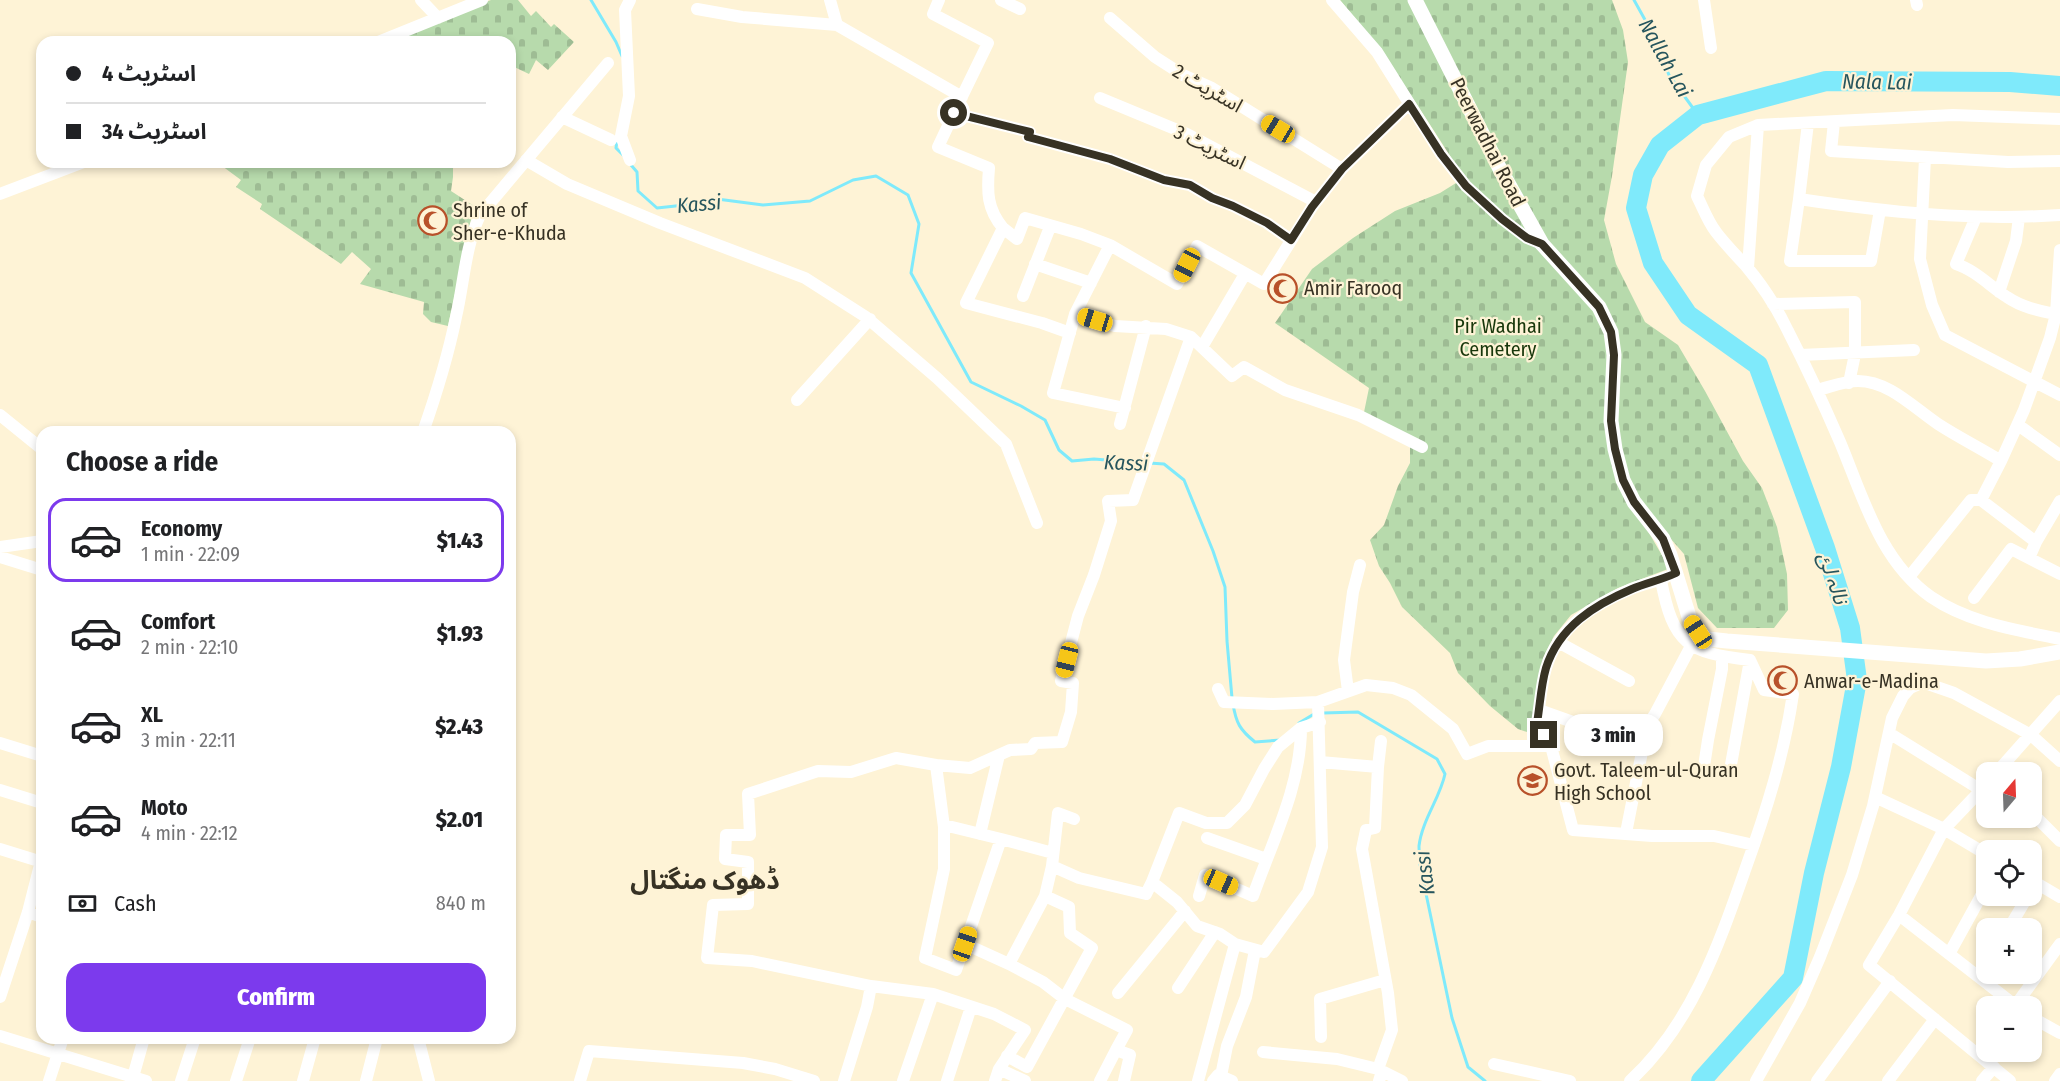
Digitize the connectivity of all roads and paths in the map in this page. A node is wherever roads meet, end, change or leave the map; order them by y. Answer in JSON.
{"nodes":[{"id":1,"x":421,"y":0,"type":"edge"},
{"id":2,"x":482,"y":0,"type":"edge"},
{"id":3,"x":630,"y":0,"type":"edge"},
{"id":4,"x":830,"y":0,"type":"edge"},
{"id":5,"x":939,"y":0,"type":"edge"},
{"id":6,"x":1001,"y":0,"type":"edge"},
{"id":7,"x":1332,"y":0,"type":"edge"},
{"id":8,"x":1415,"y":0,"type":"edge"},
{"id":9,"x":1704,"y":0,"type":"edge"},
{"id":10,"x":697,"y":9,"type":"dead end"},
{"id":11,"x":1020,"y":9,"type":"dead end"},
{"id":12,"x":438,"y":18,"type":"junction"},
{"id":13,"x":1110,"y":18,"type":"dead end"},
{"id":14,"x":837,"y":25,"type":"junction"},
{"id":15,"x":393,"y":36,"type":"edge"},
{"id":16,"x":1711,"y":48,"type":"dead end"},
{"id":17,"x":608,"y":63,"type":"dead end"},
{"id":18,"x":962,"y":97,"type":"junction"},
{"id":19,"x":1100,"y":98,"type":"dead end"},
{"id":20,"x":1409,"y":104,"type":"junction"},
{"id":21,"x":954,"y":113,"type":"junction"},
{"id":22,"x":562,"y":117,"type":"junction"},
{"id":23,"x":2060,"y":119,"type":"edge"},
{"id":24,"x":1834,"y":122,"type":"junction"},
{"id":25,"x":1808,"y":123,"type":"junction"},
{"id":26,"x":1758,"y":125,"type":"junction"},
{"id":27,"x":611,"y":140,"type":"dead end"},
{"id":28,"x":1925,"y":158,"type":"junction"},
{"id":29,"x":526,"y":160,"type":"junction"},
{"id":30,"x":630,"y":160,"type":"dead end"},
{"id":31,"x":2060,"y":161,"type":"edge"},
{"id":32,"x":69,"y":168,"type":"edge"},
{"id":33,"x":1342,"y":169,"type":"junction"},
{"id":34,"x":0,"y":195,"type":"edge"},
{"id":35,"x":1799,"y":199,"type":"junction"},
{"id":36,"x":1316,"y":202,"type":"junction"},
{"id":37,"x":1880,"y":210,"type":"junction"},
{"id":38,"x":1921,"y":214,"type":"junction"},
{"id":39,"x":2060,"y":215,"type":"edge"},
{"id":40,"x":1976,"y":217,"type":"junction"},
{"id":41,"x":2019,"y":217,"type":"junction"},
{"id":42,"x":1050,"y":227,"type":"junction"},
{"id":43,"x":1003,"y":228,"type":"junction"},
{"id":44,"x":1291,"y":240,"type":"junction"},
{"id":45,"x":1542,"y":244,"type":"junction"},
{"id":46,"x":1110,"y":245,"type":"junction"},
{"id":47,"x":2060,"y":250,"type":"edge"},
{"id":48,"x":1035,"y":264,"type":"junction"},
{"id":49,"x":1748,"y":268,"type":"junction"},
{"id":50,"x":1245,"y":274,"type":"junction"},
{"id":51,"x":1091,"y":283,"type":"junction"},
{"id":52,"x":1999,"y":292,"type":"junction"},
{"id":53,"x":1023,"y":296,"type":"dead end"},
{"id":54,"x":1773,"y":304,"type":"junction"},
{"id":55,"x":1075,"y":314,"type":"junction"},
{"id":56,"x":2058,"y":314,"type":"edge"},
{"id":57,"x":870,"y":319,"type":"junction"},
{"id":58,"x":1146,"y":326,"type":"junction"},
{"id":59,"x":1070,"y":333,"type":"junction"},
{"id":60,"x":1191,"y":337,"type":"junction"},
{"id":61,"x":1202,"y":347,"type":"junction"},
{"id":62,"x":1914,"y":350,"type":"dead end"},
{"id":63,"x":1855,"y":354,"type":"junction"},
{"id":64,"x":1800,"y":356,"type":"junction"},
{"id":65,"x":1849,"y":383,"type":"junction"},
{"id":66,"x":2035,"y":383,"type":"junction"},
{"id":67,"x":1817,"y":390,"type":"junction"},
{"id":68,"x":2060,"y":395,"type":"edge"},
{"id":69,"x":797,"y":400,"type":"dead end"},
{"id":70,"x":1125,"y":408,"type":"junction"},
{"id":71,"x":0,"y":415,"type":"edge"},
{"id":72,"x":1120,"y":424,"type":"dead end"},
{"id":73,"x":2018,"y":424,"type":"junction"},
{"id":74,"x":425,"y":426,"type":"edge"},
{"id":75,"x":36,"y":444,"type":"edge"},
{"id":76,"x":1422,"y":447,"type":"dead end"},
{"id":77,"x":2060,"y":455,"type":"edge"},
{"id":78,"x":2001,"y":461,"type":"junction"},
{"id":79,"x":1981,"y":500,"type":"junction"},
{"id":80,"x":2060,"y":501,"type":"edge"},
{"id":81,"x":1037,"y":523,"type":"dead end"},
{"id":82,"x":36,"y":542,"type":"edge"},
{"id":83,"x":2036,"y":542,"type":"junction"},
{"id":84,"x":0,"y":547,"type":"edge"},
{"id":85,"x":0,"y":556,"type":"edge"},
{"id":86,"x":2029,"y":558,"type":"junction"},
{"id":87,"x":1360,"y":565,"type":"dead end"},
{"id":88,"x":36,"y":568,"type":"edge"},
{"id":89,"x":1676,"y":573,"type":"junction"},
{"id":90,"x":2060,"y":574,"type":"edge"},
{"id":91,"x":1909,"y":577,"type":"junction"},
{"id":92,"x":1661,"y":580,"type":"junction"},
{"id":93,"x":1974,"y":598,"type":"dead end"},
{"id":94,"x":2060,"y":639,"type":"edge"},
{"id":95,"x":1558,"y":642,"type":"junction"},
{"id":96,"x":1691,"y":646,"type":"junction"},
{"id":97,"x":2060,"y":652,"type":"edge"},
{"id":98,"x":1722,"y":657,"type":"junction"},
{"id":99,"x":1750,"y":660,"type":"junction"},
{"id":100,"x":1629,"y":681,"type":"dead end"},
{"id":101,"x":1218,"y":689,"type":"dead end"},
{"id":102,"x":1348,"y":691,"type":"junction"},
{"id":103,"x":2060,"y":701,"type":"edge"},
{"id":104,"x":1318,"y":702,"type":"junction"},
{"id":105,"x":1539,"y":710,"type":"junction"},
{"id":106,"x":1320,"y":722,"type":"junction"},
{"id":107,"x":1301,"y":728,"type":"junction"},
{"id":108,"x":1889,"y":733,"type":"junction"},
{"id":109,"x":2031,"y":735,"type":"junction"},
{"id":110,"x":1381,"y":741,"type":"dead end"},
{"id":111,"x":0,"y":743,"type":"edge"},
{"id":112,"x":1551,"y":746,"type":"junction"},
{"id":113,"x":1643,"y":747,"type":"junction"},
{"id":114,"x":36,"y":750,"type":"edge"},
{"id":115,"x":999,"y":755,"type":"junction"},
{"id":116,"x":1320,"y":762,"type":"junction"},
{"id":117,"x":2006,"y":762,"type":"edge"},
{"id":118,"x":2060,"y":762,"type":"edge"},
{"id":119,"x":936,"y":765,"type":"junction"},
{"id":120,"x":1378,"y":767,"type":"junction"},
{"id":121,"x":1730,"y":770,"type":"dead end"},
{"id":122,"x":1703,"y":773,"type":"dead end"},
{"id":123,"x":1976,"y":783,"type":"edge"},
{"id":124,"x":0,"y":790,"type":"edge"},
{"id":125,"x":1976,"y":796,"type":"edge"},
{"id":126,"x":1875,"y":797,"type":"junction"},
{"id":127,"x":36,"y":801,"type":"edge"},
{"id":128,"x":1074,"y":819,"type":"dead end"},
{"id":129,"x":2042,"y":824,"type":"edge"},
{"id":130,"x":944,"y":825,"type":"junction"},
{"id":131,"x":1944,"y":830,"type":"junction"},
{"id":132,"x":1626,"y":833,"type":"junction"},
{"id":133,"x":980,"y":834,"type":"junction"},
{"id":134,"x":1207,"y":838,"type":"dead end"},
{"id":135,"x":1000,"y":839,"type":"junction"},
{"id":136,"x":2060,"y":841,"type":"edge"},
{"id":137,"x":1754,"y":845,"type":"junction"},
{"id":138,"x":1976,"y":848,"type":"edge"},
{"id":139,"x":0,"y":849,"type":"edge"},
{"id":140,"x":1053,"y":853,"type":"junction"},
{"id":141,"x":1266,"y":859,"type":"junction"},
{"id":142,"x":36,"y":860,"type":"edge"},
{"id":143,"x":1052,"y":866,"type":"junction"},
{"id":144,"x":36,"y":881,"type":"edge"},
{"id":145,"x":1152,"y":882,"type":"junction"},
{"id":146,"x":2042,"y":888,"type":"edge"},
{"id":147,"x":1045,"y":896,"type":"junction"},
{"id":148,"x":1199,"y":896,"type":"dead end"},
{"id":149,"x":2060,"y":897,"type":"edge"},
{"id":150,"x":1976,"y":905,"type":"edge"},
{"id":151,"x":1185,"y":911,"type":"junction"},
{"id":152,"x":28,"y":912,"type":"junction"},
{"id":153,"x":36,"y":915,"type":"edge"},
{"id":154,"x":1899,"y":915,"type":"junction"},
{"id":155,"x":1215,"y":932,"type":"junction"},
{"id":156,"x":965,"y":944,"type":"junction"},
{"id":157,"x":1235,"y":944,"type":"junction"},
{"id":158,"x":2060,"y":944,"type":"edge"},
{"id":159,"x":1255,"y":950,"type":"junction"},
{"id":160,"x":1949,"y":954,"type":"junction"},
{"id":161,"x":1009,"y":964,"type":"junction"},
{"id":162,"x":1976,"y":970,"type":"edge"},
{"id":163,"x":1385,"y":980,"type":"junction"},
{"id":164,"x":1890,"y":981,"type":"junction"},
{"id":165,"x":1993,"y":984,"type":"edge"},
{"id":166,"x":872,"y":986,"type":"junction"},
{"id":167,"x":1178,"y":988,"type":"dead end"},
{"id":168,"x":1118,"y":993,"type":"dead end"},
{"id":169,"x":933,"y":994,"type":"junction"},
{"id":170,"x":2006,"y":996,"type":"edge"},
{"id":171,"x":2023,"y":996,"type":"edge"},
{"id":172,"x":0,"y":997,"type":"edge"},
{"id":173,"x":1065,"y":999,"type":"junction"},
{"id":174,"x":971,"y":1006,"type":"junction"},
{"id":175,"x":1935,"y":1018,"type":"junction"},
{"id":176,"x":2042,"y":1023,"type":"edge"},
{"id":177,"x":2060,"y":1033,"type":"edge"},
{"id":178,"x":0,"y":1036,"type":"edge"},
{"id":179,"x":1321,"y":1037,"type":"dead end"},
{"id":180,"x":61,"y":1044,"type":"edge"},
{"id":181,"x":142,"y":1044,"type":"edge"},
{"id":182,"x":193,"y":1044,"type":"edge"},
{"id":183,"x":248,"y":1044,"type":"edge"},
{"id":184,"x":313,"y":1044,"type":"edge"},
{"id":185,"x":375,"y":1044,"type":"edge"},
{"id":186,"x":419,"y":1044,"type":"edge"},
{"id":187,"x":1116,"y":1050,"type":"junction"},
{"id":188,"x":1263,"y":1052,"type":"dead end"},
{"id":189,"x":58,"y":1054,"type":"junction"},
{"id":190,"x":1007,"y":1056,"type":"junction"},
{"id":191,"x":424,"y":1063,"type":"junction"},
{"id":192,"x":1494,"y":1064,"type":"dead end"},
{"id":193,"x":1994,"y":1067,"type":"junction"},
{"id":194,"x":1380,"y":1074,"type":"edge"},
{"id":195,"x":2060,"y":1074,"type":"edge"},
{"id":196,"x":775,"y":1075,"type":"edge"},
{"id":197,"x":997,"y":1075,"type":"edge"},
{"id":198,"x":133,"y":1077,"type":"junction"},
{"id":199,"x":1222,"y":1080,"type":"edge"},
{"id":200,"x":49,"y":1081,"type":"edge"},
{"id":201,"x":146,"y":1081,"type":"edge"},
{"id":202,"x":181,"y":1081,"type":"edge"},
{"id":203,"x":236,"y":1081,"type":"edge"},
{"id":204,"x":303,"y":1081,"type":"edge"},
{"id":205,"x":366,"y":1081,"type":"edge"},
{"id":206,"x":418,"y":1081,"type":"edge"},
{"id":207,"x":429,"y":1081,"type":"edge"},
{"id":208,"x":580,"y":1081,"type":"edge"},
{"id":209,"x":814,"y":1081,"type":"edge"},
{"id":210,"x":844,"y":1081,"type":"edge"},
{"id":211,"x":903,"y":1081,"type":"edge"},
{"id":212,"x":947,"y":1081,"type":"edge"},
{"id":213,"x":1025,"y":1081,"type":"edge"},
{"id":214,"x":1100,"y":1081,"type":"edge"},
{"id":215,"x":1124,"y":1081,"type":"edge"},
{"id":216,"x":1198,"y":1081,"type":"edge"},
{"id":217,"x":1402,"y":1081,"type":"edge"},
{"id":218,"x":1570,"y":1081,"type":"edge"},
{"id":219,"x":1630,"y":1081,"type":"edge"},
{"id":220,"x":1756,"y":1081,"type":"edge"},
{"id":221,"x":1817,"y":1081,"type":"edge"},
{"id":222,"x":1888,"y":1081,"type":"edge"},
{"id":223,"x":1982,"y":1081,"type":"edge"},
{"id":224,"x":2010,"y":1081,"type":"edge"},
{"id":225,"x":2055,"y":1081,"type":"edge"}],
"edges":[{"from":1,"to":12,"type":"street"},
{"from":2,"to":12,"type":"street"},
{"from":3,"to":30,"type":"street"},
{"from":4,"to":14,"type":"street"},
{"from":5,"to":18,"type":"street"},
{"from":6,"to":11,"type":"street"},
{"from":7,"to":20,"type":"street"},
{"from":8,"to":45,"type":"main road","name":"Peerwadhai Road"},
{"from":9,"to":16,"type":"street"},
{"from":10,"to":14,"type":"street"},
{"from":12,"to":15,"type":"street"},
{"from":13,"to":33,"type":"street","name":"اسٹریٹ 2"},
{"from":14,"to":18,"type":"street"},
{"from":17,"to":22,"type":"street"},
{"from":18,"to":21,"type":"street"},
{"from":19,"to":36,"type":"street","name":"اسٹریٹ 3"},
{"from":20,"to":33,"type":"street"},
{"from":20,"to":45,"type":"street"},
{"from":21,"to":43,"type":"street"},
{"from":21,"to":44,"type":"street"},
{"from":22,"to":27,"type":"street"},
{"from":22,"to":29,"type":"street"},
{"from":23,"to":24,"type":"street"},
{"from":24,"to":25,"type":"street"},
{"from":24,"to":28,"type":"street"},
{"from":25,"to":26,"type":"street"},
{"from":25,"to":35,"type":"street"},
{"from":26,"to":49,"type":"street"},
{"from":26,"to":49,"type":"street"},
{"from":28,"to":31,"type":"street"},
{"from":28,"to":38,"type":"street"},
{"from":29,"to":57,"type":"street"},
{"from":29,"to":74,"type":"street"},
{"from":32,"to":34,"type":"street"},
{"from":33,"to":36,"type":"street"},
{"from":35,"to":37,"type":"street"},
{"from":35,"to":37,"type":"street"},
{"from":36,"to":44,"type":"street"},
{"from":37,"to":38,"type":"street"},
{"from":38,"to":40,"type":"street"},
{"from":38,"to":66,"type":"street"},
{"from":39,"to":41,"type":"street"},
{"from":40,"to":41,"type":"street"},
{"from":40,"to":52,"type":"street"},
{"from":41,"to":52,"type":"street"},
{"from":42,"to":43,"type":"street"},
{"from":42,"to":46,"type":"street"},
{"from":42,"to":48,"type":"street"},
{"from":43,"to":59,"type":"street"},
{"from":44,"to":50,"type":"street"},
{"from":45,"to":89,"type":"main road","name":"Peerwadhai Road"},
{"from":46,"to":50,"type":"street"},
{"from":46,"to":51,"type":"street"},
{"from":47,"to":56,"type":"street"},
{"from":48,"to":51,"type":"street"},
{"from":48,"to":53,"type":"street"},
{"from":49,"to":54,"type":"street"},
{"from":50,"to":61,"type":"street"},
{"from":51,"to":55,"type":"street"},
{"from":52,"to":56,"type":"street"},
{"from":54,"to":63,"type":"street"},
{"from":54,"to":64,"type":"street"},
{"from":55,"to":58,"type":"street"},
{"from":55,"to":59,"type":"street"},
{"from":56,"to":66,"type":"street"},
{"from":57,"to":69,"type":"street"},
{"from":57,"to":81,"type":"street"},
{"from":58,"to":60,"type":"street"},
{"from":58,"to":70,"type":"street"},
{"from":59,"to":70,"type":"street"},
{"from":60,"to":61,"type":"street"},
{"from":60,"to":115,"type":"street"},
{"from":61,"to":76,"type":"street"},
{"from":62,"to":63,"type":"street"},
{"from":63,"to":64,"type":"street"},
{"from":63,"to":65,"type":"street"},
{"from":64,"to":67,"type":"street"},
{"from":65,"to":67,"type":"street"},
{"from":65,"to":78,"type":"street"},
{"from":66,"to":68,"type":"street"},
{"from":66,"to":73,"type":"street"},
{"from":67,"to":91,"type":"street"},
{"from":70,"to":72,"type":"street"},
{"from":71,"to":75,"type":"street"},
{"from":73,"to":77,"type":"street"},
{"from":73,"to":78,"type":"street"},
{"from":78,"to":79,"type":"street"},
{"from":79,"to":83,"type":"street"},
{"from":79,"to":91,"type":"street"},
{"from":80,"to":83,"type":"street"},
{"from":82,"to":84,"type":"street"},
{"from":83,"to":86,"type":"street"},
{"from":85,"to":88,"type":"street"},
{"from":86,"to":90,"type":"street"},
{"from":86,"to":93,"type":"street"},
{"from":87,"to":102,"type":"street"},
{"from":89,"to":92,"type":"street"},
{"from":89,"to":97,"type":"main road","name":"Peerwadhai Road"},
{"from":91,"to":94,"type":"street"},
{"from":92,"to":95,"type":"street"},
{"from":92,"to":96,"type":"street"},
{"from":95,"to":100,"type":"street"},
{"from":95,"to":105,"type":"street"},
{"from":96,"to":98,"type":"street"},
{"from":96,"to":113,"type":"street"},
{"from":98,"to":99,"type":"street"},
{"from":98,"to":122,"type":"street"},
{"from":99,"to":121,"type":"street"},
{"from":99,"to":137,"type":"street"},
{"from":101,"to":104,"type":"street"},
{"from":102,"to":104,"type":"street"},
{"from":102,"to":112,"type":"street"},
{"from":103,"to":109,"type":"street"},
{"from":104,"to":106,"type":"street"},
{"from":105,"to":112,"type":"street"},
{"from":105,"to":113,"type":"street"},
{"from":106,"to":107,"type":"street"},
{"from":106,"to":116,"type":"street"},
{"from":107,"to":141,"type":"street"},
{"from":107,"to":145,"type":"street"},
{"from":108,"to":109,"type":"street"},
{"from":108,"to":123,"type":"street"},
{"from":108,"to":126,"type":"street"},
{"from":109,"to":117,"type":"street"},
{"from":109,"to":118,"type":"street"},
{"from":110,"to":120,"type":"street"},
{"from":111,"to":114,"type":"street"},
{"from":112,"to":132,"type":"street"},
{"from":113,"to":132,"type":"street"},
{"from":115,"to":119,"type":"street"},
{"from":115,"to":133,"type":"street"},
{"from":116,"to":120,"type":"street"},
{"from":116,"to":159,"type":"street"},
{"from":119,"to":130,"type":"street"},
{"from":119,"to":166,"type":"street"},
{"from":120,"to":163,"type":"street"},
{"from":124,"to":127,"type":"street"},
{"from":125,"to":131,"type":"street"},
{"from":126,"to":131,"type":"street"},
{"from":126,"to":220,"type":"street"},
{"from":128,"to":140,"type":"street"},
{"from":129,"to":136,"type":"street"},
{"from":130,"to":133,"type":"street"},
{"from":130,"to":156,"type":"street"},
{"from":131,"to":138,"type":"street"},
{"from":131,"to":154,"type":"street"},
{"from":132,"to":137,"type":"street"},
{"from":133,"to":135,"type":"street"},
{"from":134,"to":141,"type":"street"},
{"from":135,"to":140,"type":"street"},
{"from":135,"to":156,"type":"street"},
{"from":137,"to":219,"type":"street"},
{"from":139,"to":142,"type":"street"},
{"from":140,"to":143,"type":"street"},
{"from":141,"to":148,"type":"street"},
{"from":143,"to":145,"type":"street"},
{"from":143,"to":147,"type":"street"},
{"from":144,"to":152,"type":"street"},
{"from":145,"to":151,"type":"street"},
{"from":146,"to":149,"type":"street"},
{"from":147,"to":161,"type":"street"},
{"from":147,"to":173,"type":"street"},
{"from":150,"to":160,"type":"street"},
{"from":151,"to":155,"type":"street"},
{"from":151,"to":168,"type":"street"},
{"from":152,"to":153,"type":"street"},
{"from":152,"to":172,"type":"street"},
{"from":154,"to":160,"type":"street"},
{"from":154,"to":164,"type":"street"},
{"from":155,"to":157,"type":"street"},
{"from":155,"to":167,"type":"street"},
{"from":156,"to":161,"type":"street"},
{"from":157,"to":159,"type":"street"},
{"from":157,"to":216,"type":"street"},
{"from":158,"to":171,"type":"street"},
{"from":159,"to":199,"type":"street"},
{"from":160,"to":162,"type":"street"},
{"from":161,"to":173,"type":"street"},
{"from":163,"to":179,"type":"street"},
{"from":163,"to":194,"type":"street"},
{"from":164,"to":175,"type":"street"},
{"from":164,"to":221,"type":"street"},
{"from":165,"to":170,"type":"street"},
{"from":166,"to":169,"type":"street"},
{"from":166,"to":210,"type":"street"},
{"from":169,"to":174,"type":"street"},
{"from":169,"to":211,"type":"street"},
{"from":173,"to":187,"type":"street"},
{"from":173,"to":190,"type":"street"},
{"from":174,"to":190,"type":"street"},
{"from":174,"to":212,"type":"street"},
{"from":175,"to":193,"type":"street"},
{"from":175,"to":222,"type":"street"},
{"from":176,"to":177,"type":"street"},
{"from":178,"to":189,"type":"street"},
{"from":180,"to":189,"type":"street"},
{"from":181,"to":198,"type":"street"},
{"from":182,"to":202,"type":"street"},
{"from":183,"to":203,"type":"street"},
{"from":184,"to":204,"type":"street"},
{"from":185,"to":205,"type":"street"},
{"from":186,"to":191,"type":"street"},
{"from":187,"to":214,"type":"street"},
{"from":187,"to":215,"type":"street"},
{"from":188,"to":194,"type":"street"},
{"from":189,"to":198,"type":"street"},
{"from":189,"to":200,"type":"street"},
{"from":190,"to":197,"type":"street"},
{"from":191,"to":206,"type":"street"},
{"from":191,"to":207,"type":"street"},
{"from":192,"to":218,"type":"street"},
{"from":193,"to":223,"type":"street"},
{"from":193,"to":224,"type":"street"},
{"from":194,"to":217,"type":"street"},
{"from":195,"to":225,"type":"street"},
{"from":196,"to":208,"type":"street"},
{"from":196,"to":209,"type":"street"},
{"from":197,"to":213,"type":"street"},
{"from":198,"to":201,"type":"street"}]}
